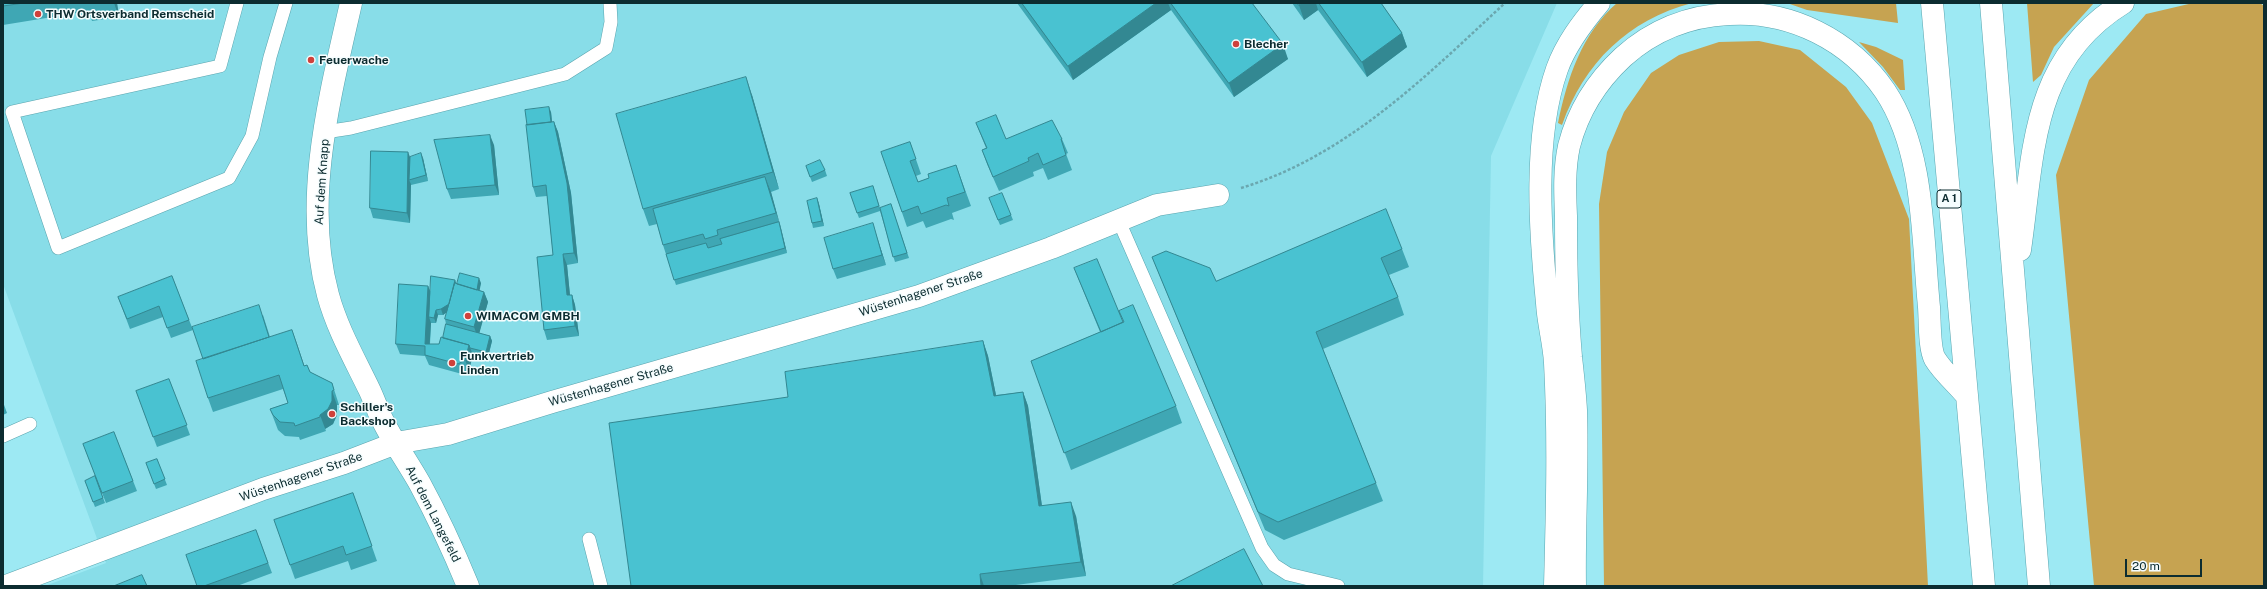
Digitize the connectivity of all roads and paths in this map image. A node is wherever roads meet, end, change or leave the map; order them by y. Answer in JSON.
{"nodes":[{"id":1,"x":238,"y":3,"type":"edge"},
{"id":2,"x":286,"y":3,"type":"edge"},
{"id":3,"x":350,"y":3,"type":"edge"},
{"id":4,"x":610,"y":3,"type":"edge"},
{"id":5,"x":1505,"y":3,"type":"edge"},
{"id":6,"x":1599,"y":3,"type":"edge"},
{"id":7,"x":1932,"y":3,"type":"edge"},
{"id":8,"x":1991,"y":3,"type":"edge"},
{"id":9,"x":2123,"y":3,"type":"edge"},
{"id":10,"x":325,"y":132,"type":"junction"},
{"id":11,"x":1218,"y":195,"type":"joint"},
{"id":12,"x":1118,"y":220,"type":"junction"},
{"id":13,"x":2014,"y":286,"type":"junction"},
{"id":14,"x":1966,"y":395,"type":"junction"},
{"id":15,"x":30,"y":424,"type":"dead end"},
{"id":16,"x":3,"y":436,"type":"edge"},
{"id":17,"x":396,"y":443,"type":"junction"},
{"id":18,"x":589,"y":539,"type":"dead end"},
{"id":19,"x":6,"y":586,"type":"edge"},
{"id":20,"x":468,"y":586,"type":"edge"},
{"id":21,"x":601,"y":586,"type":"edge"},
{"id":22,"x":1338,"y":586,"type":"edge"},
{"id":23,"x":1555,"y":586,"type":"edge"},
{"id":24,"x":1575,"y":586,"type":"edge"},
{"id":25,"x":1984,"y":586,"type":"edge"},
{"id":26,"x":2039,"y":586,"type":"edge"}],
"edges":[{"from":1,"to":2,"type":"lane"},
{"from":3,"to":10,"type":"main road","name":"Auf dem Knapp"},
{"from":4,"to":10,"type":"lane"},
{"from":5,"to":11,"type":"path"},
{"from":6,"to":23,"type":"main road"},
{"from":7,"to":14,"type":"main road","number":"A 1"},
{"from":8,"to":13,"type":"main road"},
{"from":9,"to":13,"type":"main road"},
{"from":10,"to":17,"type":"main road","name":"Auf dem Knapp"},
{"from":11,"to":12,"type":"main road","name":"Wüstenhagener Straße"},
{"from":12,"to":17,"type":"main road","name":"Wüstenhagener Straße"},
{"from":12,"to":22,"type":"lane"},
{"from":13,"to":26,"type":"main road"},
{"from":14,"to":24,"type":"main road"},
{"from":14,"to":25,"type":"main road","number":"A 1"},
{"from":15,"to":16,"type":"lane"},
{"from":17,"to":19,"type":"main road","name":"Wüstenhagener Straße"},
{"from":17,"to":20,"type":"main road","name":"Auf dem Langefeld"},
{"from":18,"to":21,"type":"lane"}]}
